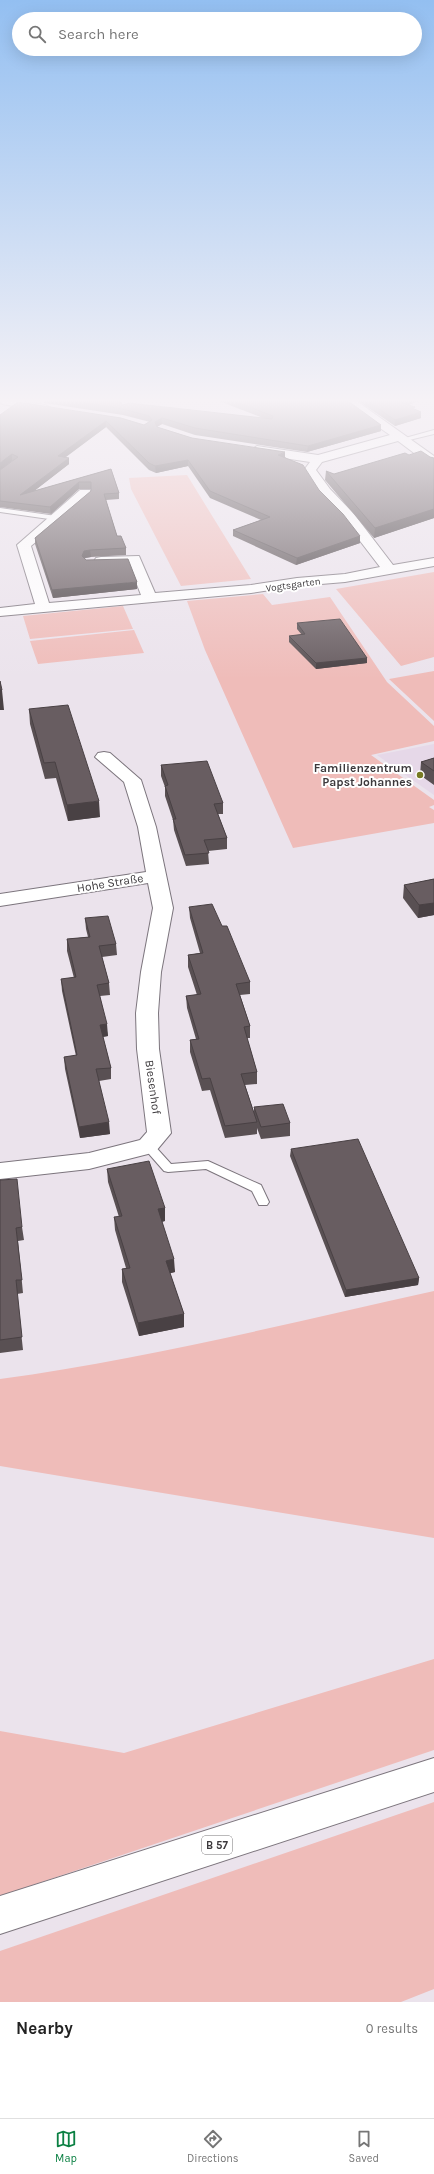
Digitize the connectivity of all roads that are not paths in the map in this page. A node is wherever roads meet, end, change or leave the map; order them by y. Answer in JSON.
{"nodes":[{"id":1,"x":325,"y":491,"type":"edge"},
{"id":2,"x":85,"y":493,"type":"dead end"},
{"id":3,"x":0,"y":510,"type":"edge"},
{"id":4,"x":56,"y":518,"type":"junction"},
{"id":5,"x":91,"y":562,"type":"edge"},
{"id":6,"x":434,"y":562,"type":"edge"},
{"id":7,"x":390,"y":571,"type":"junction"},
{"id":8,"x":150,"y":599,"type":"junction"},
{"id":9,"x":43,"y":608,"type":"junction"},
{"id":10,"x":0,"y":612,"type":"edge"},
{"id":11,"x":104,"y":757,"type":"dead end"},
{"id":12,"x":157,"y":876,"type":"junction"},
{"id":13,"x":0,"y":900,"type":"edge"},
{"id":14,"x":148,"y":1146,"type":"junction"},
{"id":15,"x":0,"y":1171,"type":"edge"},
{"id":16,"x":263,"y":1202,"type":"dead end"},
{"id":17,"x":434,"y":1775,"type":"edge"},
{"id":18,"x":0,"y":1915,"type":"edge"}],
"edges":[{"from":1,"to":7,"type":"street"},
{"from":2,"to":4,"type":"street"},
{"from":3,"to":4,"type":"lane"},
{"from":4,"to":9,"type":"street"},
{"from":5,"to":8,"type":"street"},
{"from":6,"to":7,"type":"street","name":"Vogtsgarten"},
{"from":7,"to":8,"type":"street","name":"Vogtsgarten"},
{"from":8,"to":9,"type":"street","name":"Vogtsgarten"},
{"from":9,"to":10,"type":"street","name":"Vogtsgarten"},
{"from":11,"to":12,"type":"street","name":"Hohe Straße"},
{"from":12,"to":13,"type":"street","name":"Hohe Straße"},
{"from":12,"to":14,"type":"street","name":"Biesenhof"},
{"from":14,"to":15,"type":"street"},
{"from":14,"to":16,"type":"lane"},
{"from":17,"to":18,"type":"main road","number":"B 57"}]}
